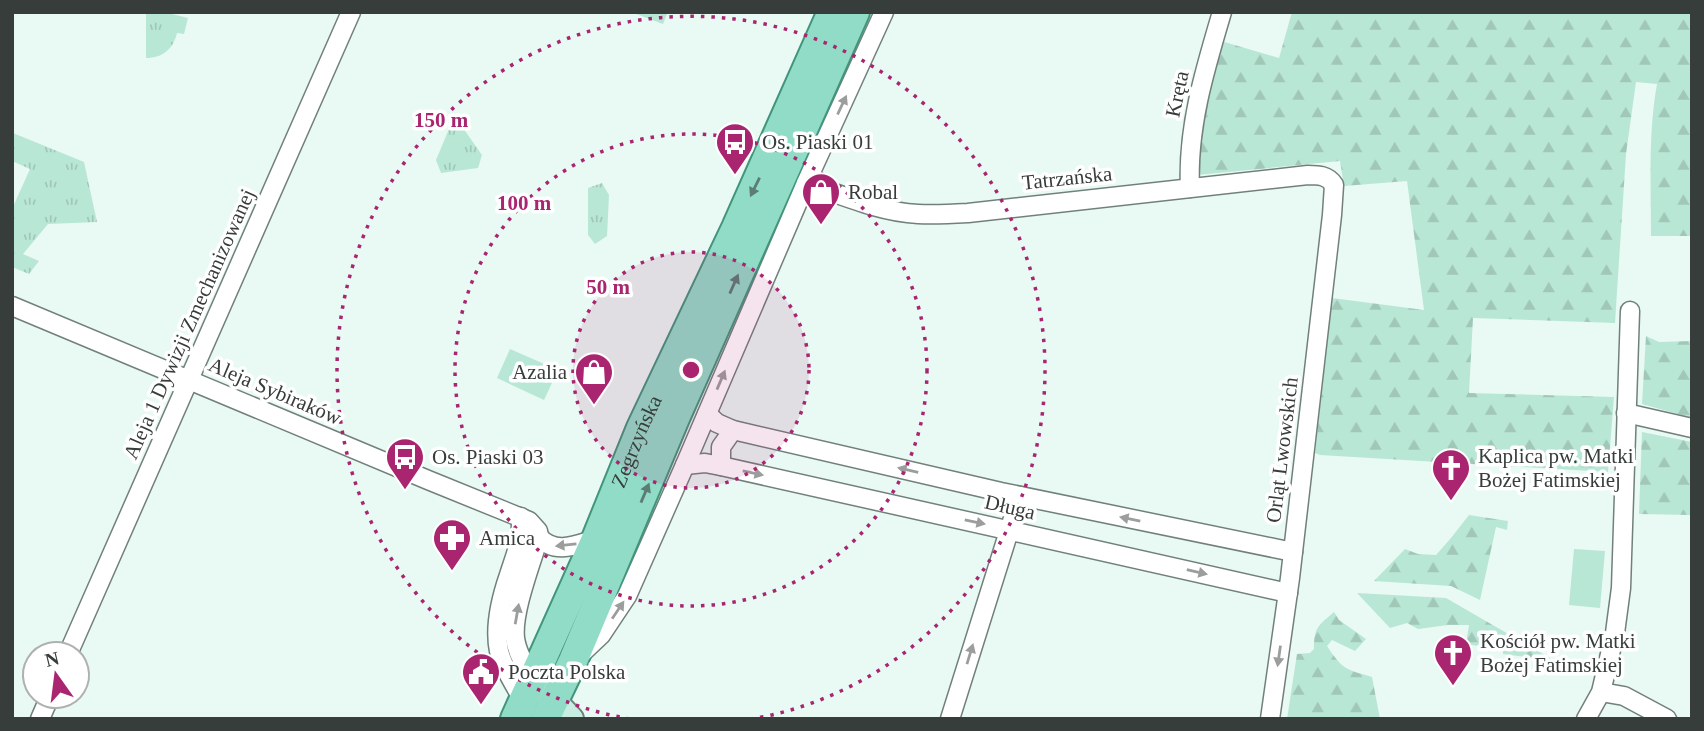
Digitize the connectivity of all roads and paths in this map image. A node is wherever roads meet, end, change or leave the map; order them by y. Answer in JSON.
{"nodes":[{"id":1,"x":351,"y":12,"type":"edge"},
{"id":2,"x":832,"y":12,"type":"edge"},
{"id":3,"x":855,"y":12,"type":"edge"},
{"id":4,"x":884,"y":12,"type":"edge"},
{"id":5,"x":1222,"y":12,"type":"edge"},
{"id":6,"x":806,"y":183,"type":"junction"},
{"id":7,"x":1334,"y":185,"type":"joint"},
{"id":8,"x":1190,"y":188,"type":"junction"},
{"id":9,"x":12,"y":306,"type":"edge"},
{"id":10,"x":1630,"y":311,"type":"dead end"},
{"id":11,"x":189,"y":379,"type":"junction"},
{"id":12,"x":1626,"y":413,"type":"junction"},
{"id":13,"x":707,"y":414,"type":"junction"},
{"id":14,"x":1692,"y":428,"type":"edge"},
{"id":15,"x":733,"y":430,"type":"junction"},
{"id":16,"x":685,"y":465,"type":"junction"},
{"id":17,"x":721,"y":466,"type":"junction"},
{"id":18,"x":1020,"y":496,"type":"junction"},
{"id":19,"x":521,"y":517,"type":"junction"},
{"id":20,"x":1008,"y":529,"type":"junction"},
{"id":21,"x":539,"y":537,"type":"junction"},
{"id":22,"x":596,"y":539,"type":"junction"},
{"id":23,"x":1293,"y":552,"type":"junction"},
{"id":24,"x":1288,"y":593,"type":"junction"},
{"id":25,"x":74,"y":640,"type":"edge"},
{"id":26,"x":573,"y":661,"type":"junction"},
{"id":27,"x":1601,"y":692,"type":"junction"},
{"id":28,"x":540,"y":708,"type":"edge"},
{"id":29,"x":950,"y":719,"type":"edge"},
{"id":30,"x":1270,"y":719,"type":"edge"},
{"id":31,"x":1586,"y":719,"type":"edge"},
{"id":32,"x":1667,"y":719,"type":"edge"}],
"edges":[{"from":1,"to":11,"type":"street","name":"Aleja 1 Dywizji Zmechanizowanej"},
{"from":2,"to":22,"type":"main road","name":"Zegrzyńska","one_way":true},
{"from":26,"to":3,"type":"main road","name":"Zegrzyńska","one_way":true},
{"from":6,"to":4,"type":"street","one_way":true},
{"from":5,"to":8,"type":"street","name":"Kręta"},
{"from":6,"to":8,"type":"street","name":"Tatrzańska"},
{"from":13,"to":6,"type":"street","one_way":true},
{"from":7,"to":8,"type":"street","name":"Tatrzańska"},
{"from":7,"to":23,"type":"street","name":"Orląt Lwowskich"},
{"from":9,"to":11,"type":"street","name":"Aleja Sybiraków"},
{"from":10,"to":12,"type":"street"},
{"from":11,"to":19,"type":"street","name":"Aleja Sybiraków"},
{"from":11,"to":25,"type":"street","name":"Aleja 1 Dywizji Zmechanizowanej"},
{"from":12,"to":14,"type":"street"},
{"from":12,"to":27,"type":"street"},
{"from":13,"to":15,"type":"street","name":"Długa"},
{"from":13,"to":16,"type":"street"},
{"from":15,"to":17,"type":"street"},
{"from":18,"to":15,"type":"street","name":"Długa","one_way":true},
{"from":16,"to":17,"type":"street","name":"Długa"},
{"from":26,"to":16,"type":"street","one_way":true},
{"from":17,"to":20,"type":"street","name":"Długa","one_way":true},
{"from":18,"to":20,"type":"street"},
{"from":23,"to":18,"type":"street","name":"Długa","one_way":true},
{"from":19,"to":21,"type":"street","name":"Aleja Sybiraków"},
{"from":19,"to":28,"type":"street"},
{"from":20,"to":24,"type":"street","name":"Długa","one_way":true},
{"from":29,"to":20,"type":"street","one_way":true},
{"from":22,"to":21,"type":"street","one_way":true},
{"from":28,"to":21,"type":"street","one_way":true},
{"from":22,"to":28,"type":"main road","name":"Zegrzyńska"},
{"from":23,"to":24,"type":"street","name":"Orląt Lwowskich"},
{"from":24,"to":30,"type":"street","name":"Orląt Lwowskich","one_way":true},
{"from":26,"to":28,"type":"main road","name":"Zegrzyńska"},
{"from":27,"to":31,"type":"street"},
{"from":27,"to":32,"type":"street"}]}
